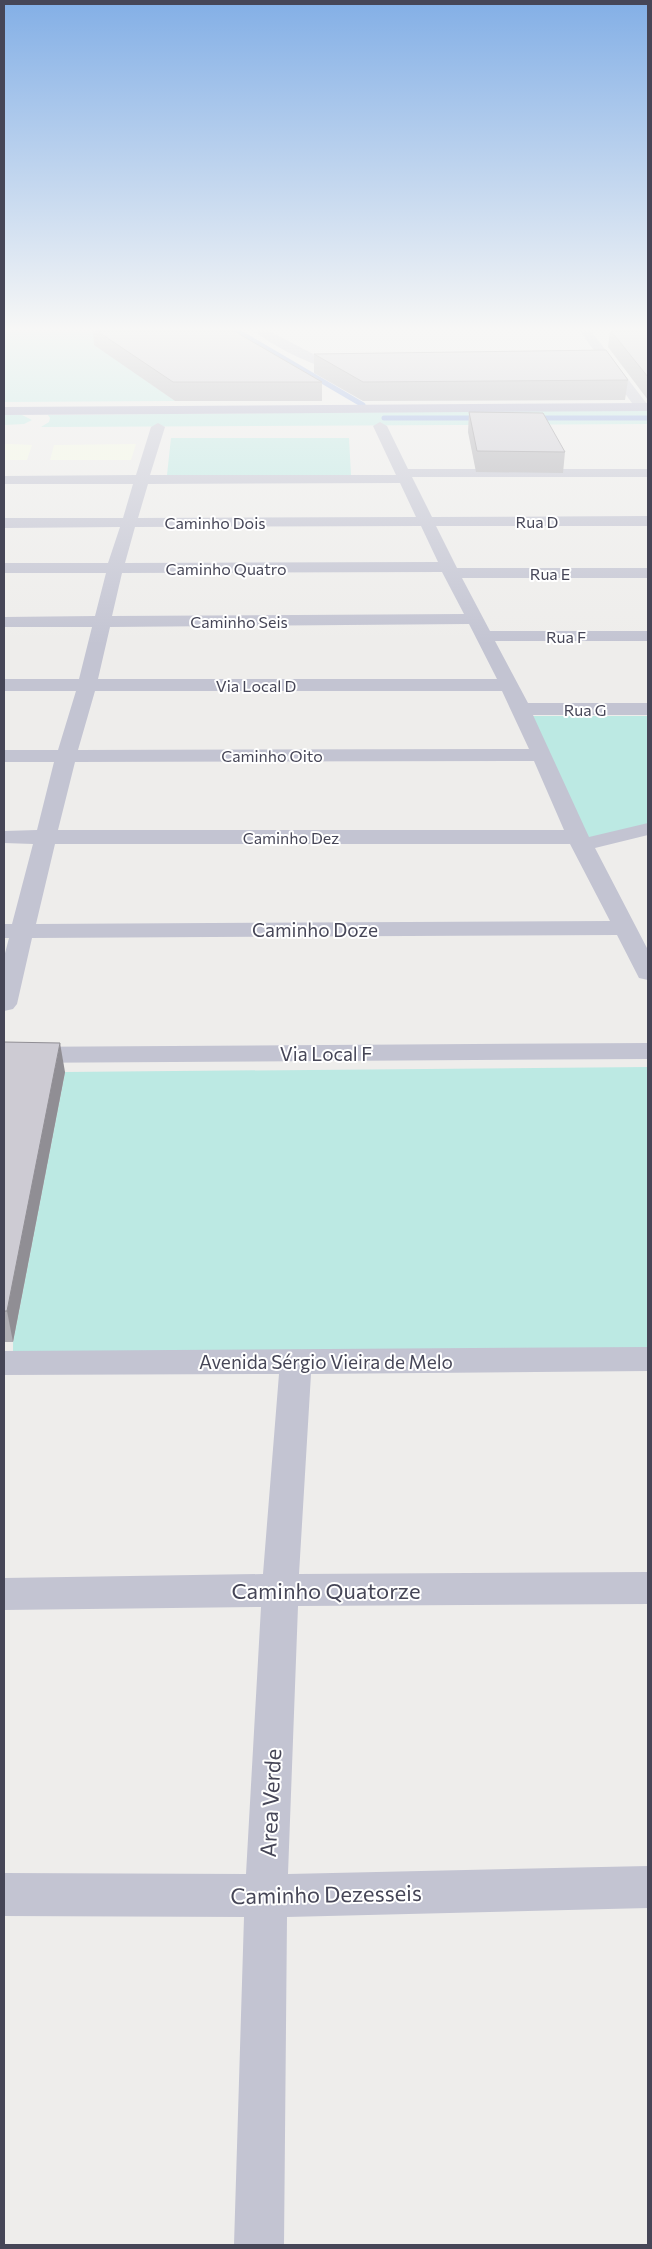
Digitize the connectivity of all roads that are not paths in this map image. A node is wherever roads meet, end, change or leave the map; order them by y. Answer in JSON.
{"nodes":[{"id":1,"x":155,"y":436,"type":"edge"},
{"id":2,"x":381,"y":436,"type":"edge"},
{"id":3,"x":648,"y":473,"type":"edge"},
{"id":4,"x":405,"y":476,"type":"junction"},
{"id":5,"x":4,"y":480,"type":"edge"},
{"id":6,"x":142,"y":480,"type":"junction"},
{"id":7,"x":426,"y":521,"type":"junction"},
{"id":8,"x":648,"y":521,"type":"edge"},
{"id":9,"x":4,"y":522,"type":"edge"},
{"id":10,"x":131,"y":522,"type":"junction"},
{"id":11,"x":4,"y":568,"type":"edge"},
{"id":12,"x":115,"y":568,"type":"junction"},
{"id":13,"x":449,"y":570,"type":"junction"},
{"id":14,"x":648,"y":573,"type":"edge"},
{"id":15,"x":4,"y":622,"type":"edge"},
{"id":16,"x":103,"y":622,"type":"junction"},
{"id":17,"x":479,"y":627,"type":"junction"},
{"id":18,"x":648,"y":636,"type":"edge"},
{"id":19,"x":4,"y":685,"type":"edge"},
{"id":20,"x":87,"y":685,"type":"junction"},
{"id":21,"x":509,"y":685,"type":"junction"},
{"id":22,"x":521,"y":709,"type":"junction"},
{"id":23,"x":648,"y":709,"type":"edge"},
{"id":24,"x":540,"y":755,"type":"junction"},
{"id":25,"x":4,"y":756,"type":"edge"},
{"id":26,"x":66,"y":756,"type":"junction"},
{"id":27,"x":648,"y":829,"type":"edge"},
{"id":28,"x":4,"y":837,"type":"edge"},
{"id":29,"x":47,"y":837,"type":"junction"},
{"id":30,"x":580,"y":841,"type":"junction"},
{"id":31,"x":626,"y":928,"type":"junction"},
{"id":32,"x":13,"y":931,"type":"edge"},
{"id":33,"x":648,"y":973,"type":"edge"},
{"id":34,"x":4,"y":1004,"type":"edge"},
{"id":35,"x":648,"y":1051,"type":"edge"},
{"id":36,"x":4,"y":1055,"type":"edge"},
{"id":37,"x":648,"y":1359,"type":"edge"},
{"id":38,"x":296,"y":1361,"type":"junction"},
{"id":39,"x":4,"y":1363,"type":"edge"},
{"id":40,"x":648,"y":1588,"type":"edge"},
{"id":41,"x":280,"y":1590,"type":"junction"},
{"id":42,"x":4,"y":1594,"type":"edge"},
{"id":43,"x":648,"y":1887,"type":"edge"},
{"id":44,"x":4,"y":1894,"type":"edge"},
{"id":45,"x":266,"y":1896,"type":"junction"},
{"id":46,"x":258,"y":2245,"type":"edge"}],
"edges":[{"from":1,"to":6,"type":"street"},
{"from":2,"to":4,"type":"street"},
{"from":3,"to":4,"type":"street"},
{"from":4,"to":6,"type":"street"},
{"from":4,"to":7,"type":"street"},
{"from":5,"to":6,"type":"street"},
{"from":6,"to":10,"type":"street"},
{"from":7,"to":8,"type":"street","name":"Rua D"},
{"from":7,"to":10,"type":"street","name":"Caminho Dois"},
{"from":7,"to":13,"type":"street"},
{"from":9,"to":10,"type":"street","name":"Caminho Dois"},
{"from":10,"to":12,"type":"street"},
{"from":11,"to":12,"type":"street","name":"Caminho Quatro"},
{"from":12,"to":13,"type":"street","name":"Caminho Quatro"},
{"from":12,"to":16,"type":"street"},
{"from":13,"to":14,"type":"street","name":"Rua E"},
{"from":13,"to":17,"type":"street"},
{"from":15,"to":16,"type":"street","name":"Caminho Seis"},
{"from":16,"to":17,"type":"street","name":"Caminho Seis"},
{"from":16,"to":20,"type":"street"},
{"from":17,"to":18,"type":"street","name":"Rua F"},
{"from":17,"to":21,"type":"street"},
{"from":19,"to":20,"type":"street","name":"Via Local D"},
{"from":20,"to":21,"type":"street","name":"Via Local D"},
{"from":20,"to":26,"type":"street"},
{"from":21,"to":22,"type":"street"},
{"from":22,"to":23,"type":"street","name":"Rua G"},
{"from":22,"to":24,"type":"street"},
{"from":24,"to":26,"type":"street","name":"Caminho Oito"},
{"from":24,"to":30,"type":"street"},
{"from":25,"to":26,"type":"street","name":"Caminho Oito"},
{"from":26,"to":29,"type":"street"},
{"from":27,"to":30,"type":"street","name":"Caminho Dez"},
{"from":28,"to":29,"type":"street","name":"Caminho Dez"},
{"from":29,"to":30,"type":"street","name":"Caminho Dez"},
{"from":29,"to":32,"type":"street"},
{"from":30,"to":31,"type":"street"},
{"from":31,"to":32,"type":"street","name":"Caminho Doze"},
{"from":31,"to":33,"type":"street"},
{"from":32,"to":34,"type":"street"},
{"from":35,"to":36,"type":"street","name":"Via Local F"},
{"from":37,"to":38,"type":"street","name":"Avenida Sérgio Vieira de Melo"},
{"from":38,"to":39,"type":"street","name":"Avenida Sérgio Vieira de Melo"},
{"from":38,"to":41,"type":"street","name":"Area Verde"},
{"from":40,"to":41,"type":"street","name":"Caminho Quatorze"},
{"from":41,"to":42,"type":"street","name":"Caminho Quatorze"},
{"from":41,"to":45,"type":"street","name":"Area Verde"},
{"from":43,"to":45,"type":"street","name":"Caminho Dezesseis"},
{"from":44,"to":45,"type":"street","name":"Caminho Dezesseis"},
{"from":45,"to":46,"type":"street","name":"Area Verde"}]}
